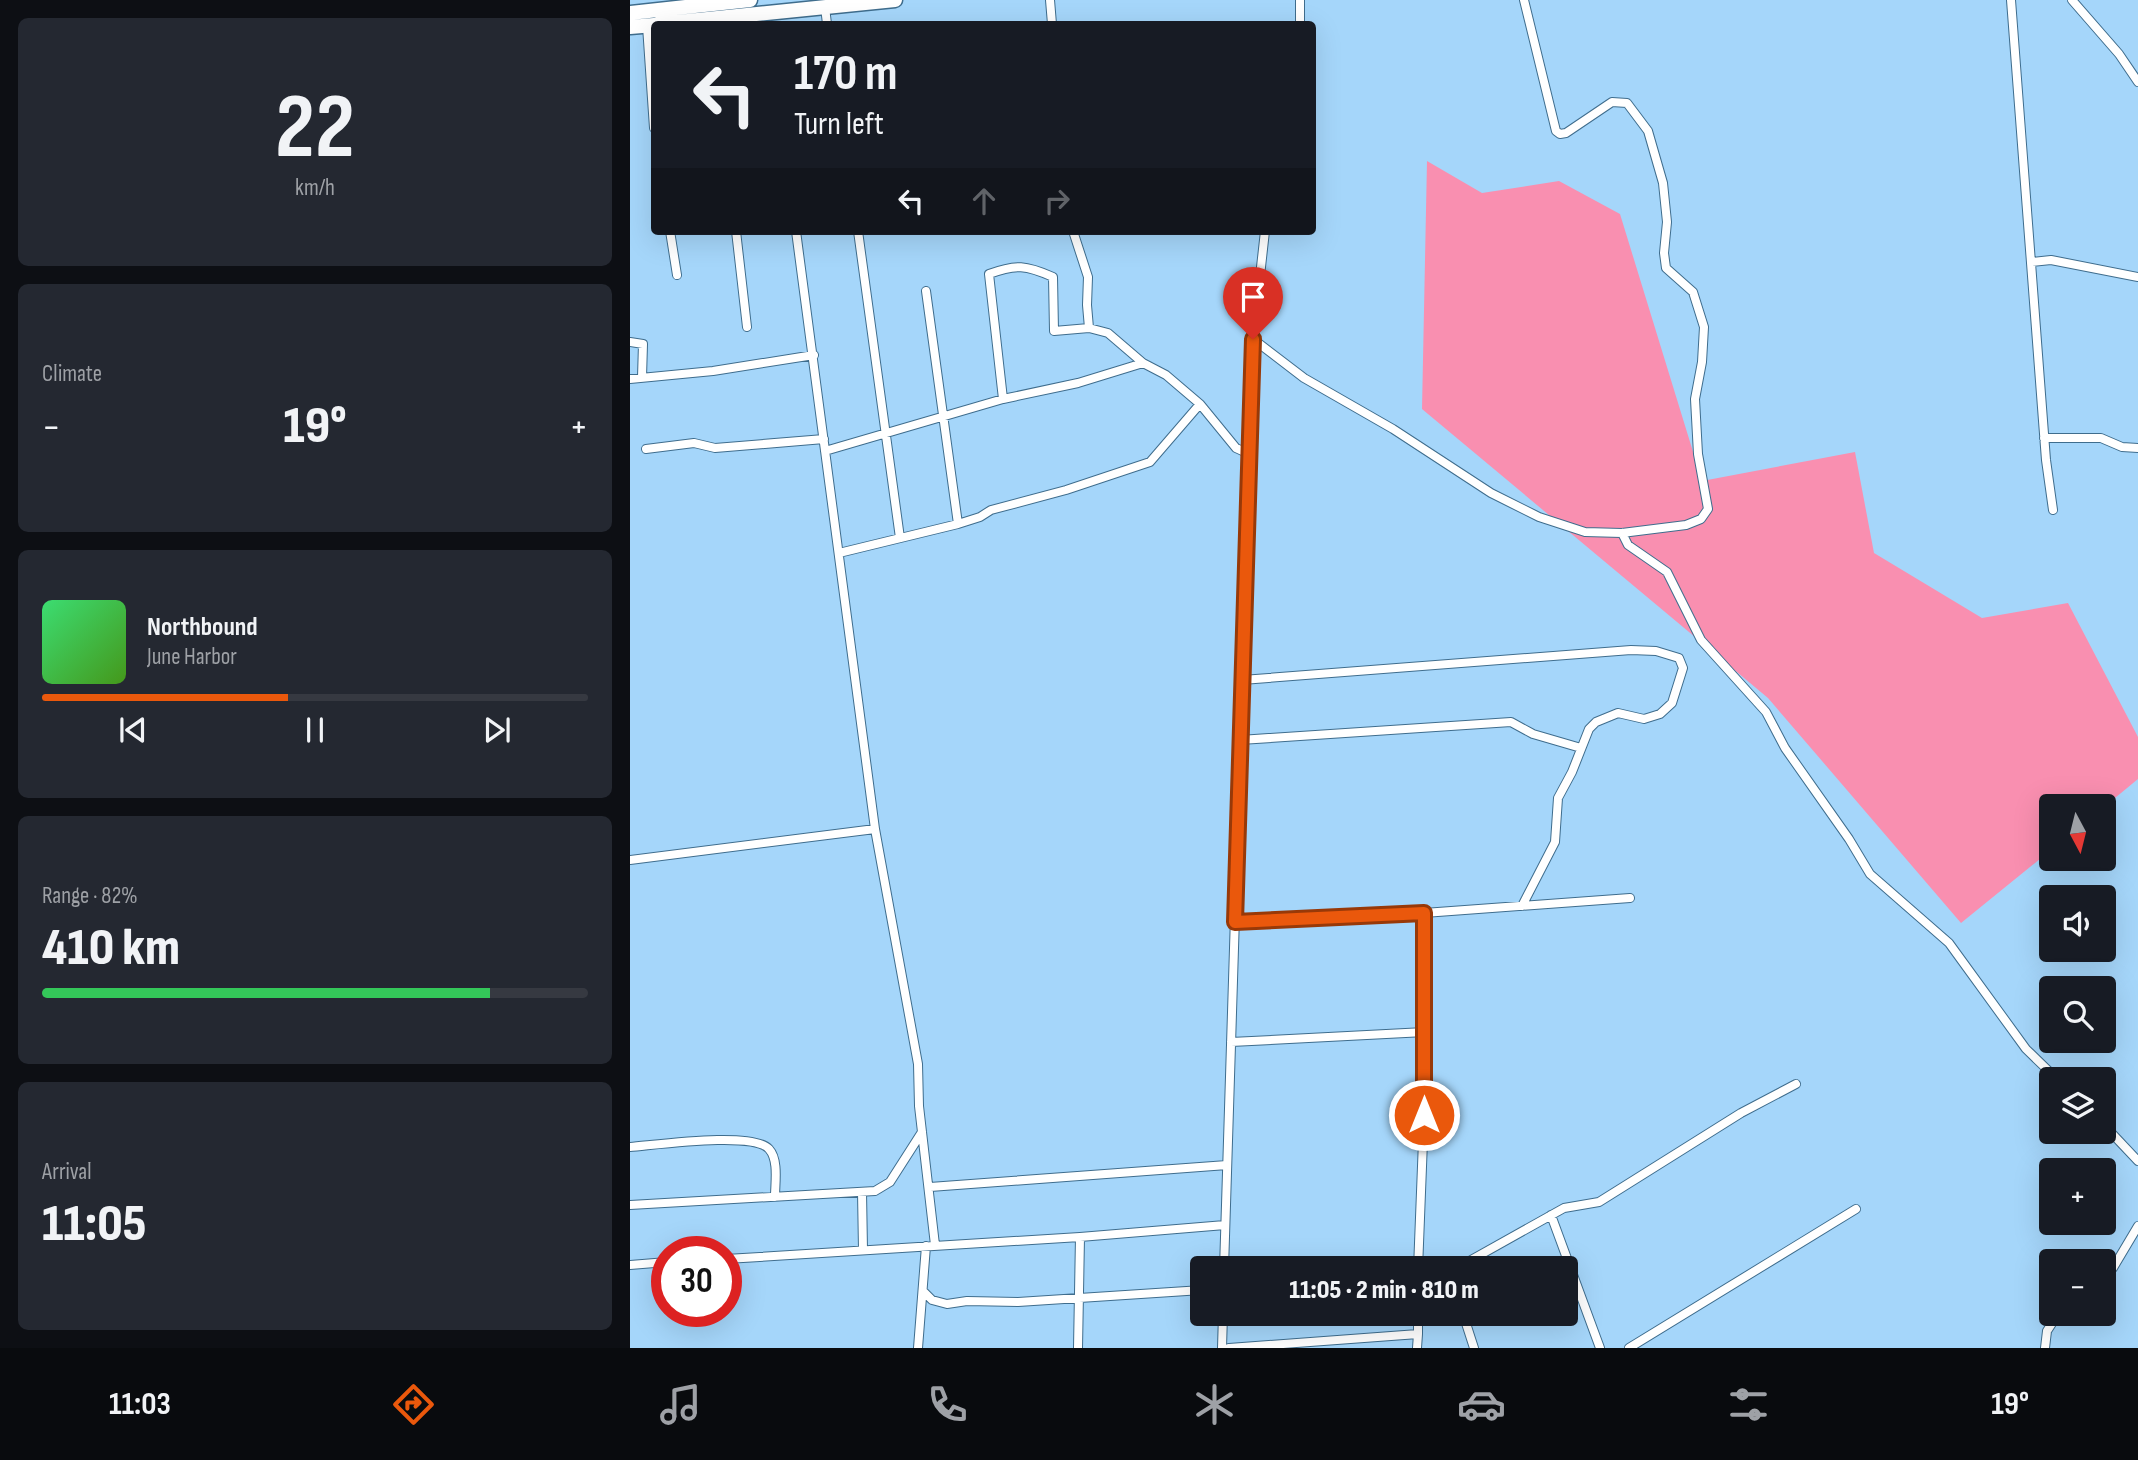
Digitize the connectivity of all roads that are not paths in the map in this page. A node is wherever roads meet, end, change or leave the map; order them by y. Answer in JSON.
{"nodes":[{"id":1,"x":750,"y":0,"type":"edge"},
{"id":2,"x":895,"y":0,"type":"edge"},
{"id":3,"x":1050,"y":0,"type":"edge"},
{"id":4,"x":1300,"y":0,"type":"edge"},
{"id":5,"x":1524,"y":0,"type":"edge"},
{"id":6,"x":2011,"y":0,"type":"edge"},
{"id":7,"x":2072,"y":0,"type":"edge"},
{"id":8,"x":825,"y":7,"type":"junction"},
{"id":9,"x":630,"y":13,"type":"edge"},
{"id":10,"x":767,"y":18,"type":"edge"},
{"id":11,"x":720,"y":21,"type":"edge"},
{"id":12,"x":827,"y":21,"type":"edge"},
{"id":13,"x":1052,"y":21,"type":"edge"},
{"id":14,"x":1300,"y":21,"type":"edge"},
{"id":15,"x":651,"y":25,"type":"edge"},
{"id":16,"x":630,"y":27,"type":"edge"},
{"id":17,"x":2138,"y":82,"type":"edge"},
{"id":18,"x":671,"y":235,"type":"edge"},
{"id":19,"x":736,"y":235,"type":"edge"},
{"id":20,"x":796,"y":235,"type":"edge"},
{"id":21,"x":859,"y":235,"type":"edge"},
{"id":22,"x":1074,"y":235,"type":"edge"},
{"id":23,"x":1265,"y":235,"type":"edge"},
{"id":24,"x":2031,"y":262,"type":"junction"},
{"id":25,"x":677,"y":275,"type":"dead end"},
{"id":26,"x":2138,"y":277,"type":"edge"},
{"id":27,"x":926,"y":291,"type":"dead end"},
{"id":28,"x":747,"y":327,"type":"dead end"},
{"id":29,"x":1089,"y":328,"type":"junction"},
{"id":30,"x":1253,"y":339,"type":"junction"},
{"id":31,"x":630,"y":342,"type":"edge"},
{"id":32,"x":814,"y":355,"type":"junction"},
{"id":33,"x":1143,"y":363,"type":"junction"},
{"id":34,"x":642,"y":377,"type":"junction"},
{"id":35,"x":630,"y":379,"type":"edge"},
{"id":36,"x":1003,"y":399,"type":"junction"},
{"id":37,"x":1200,"y":404,"type":"junction"},
{"id":38,"x":944,"y":416,"type":"junction"},
{"id":39,"x":884,"y":434,"type":"junction"},
{"id":40,"x":2045,"y":438,"type":"junction"},
{"id":41,"x":824,"y":439,"type":"junction"},
{"id":42,"x":2138,"y":448,"type":"edge"},
{"id":43,"x":646,"y":449,"type":"dead end"},
{"id":44,"x":825,"y":451,"type":"junction"},
{"id":45,"x":1249,"y":454,"type":"junction"},
{"id":46,"x":2053,"y":510,"type":"dead end"},
{"id":47,"x":958,"y":524,"type":"junction"},
{"id":48,"x":1622,"y":533,"type":"junction"},
{"id":49,"x":900,"y":538,"type":"junction"},
{"id":50,"x":839,"y":553,"type":"junction"},
{"id":51,"x":1242,"y":680,"type":"junction"},
{"id":52,"x":1240,"y":740,"type":"junction"},
{"id":53,"x":1581,"y":748,"type":"junction"},
{"id":54,"x":875,"y":829,"type":"junction"},
{"id":55,"x":630,"y":860,"type":"edge"},
{"id":56,"x":1630,"y":898,"type":"dead end"},
{"id":57,"x":1522,"y":906,"type":"junction"},
{"id":58,"x":1424,"y":913,"type":"junction"},
{"id":59,"x":1235,"y":922,"type":"junction"},
{"id":60,"x":1424,"y":1032,"type":"junction"},
{"id":61,"x":1231,"y":1042,"type":"junction"},
{"id":62,"x":2045,"y":1067,"type":"edge"},
{"id":63,"x":1796,"y":1084,"type":"dead end"},
{"id":64,"x":922,"y":1132,"type":"junction"},
{"id":65,"x":2116,"y":1138,"type":"edge"},
{"id":66,"x":630,"y":1147,"type":"edge"},
{"id":67,"x":2138,"y":1161,"type":"edge"},
{"id":68,"x":1227,"y":1165,"type":"junction"},
{"id":69,"x":930,"y":1187,"type":"junction"},
{"id":70,"x":862,"y":1192,"type":"junction"},
{"id":71,"x":775,"y":1197,"type":"junction"},
{"id":72,"x":630,"y":1205,"type":"edge"},
{"id":73,"x":1856,"y":1209,"type":"dead end"},
{"id":74,"x":1551,"y":1215,"type":"junction"},
{"id":75,"x":1226,"y":1225,"type":"junction"},
{"id":76,"x":2138,"y":1226,"type":"edge"},
{"id":77,"x":1080,"y":1237,"type":"junction"},
{"id":78,"x":931,"y":1246,"type":"junction"},
{"id":79,"x":863,"y":1250,"type":"junction"},
{"id":80,"x":1225,"y":1256,"type":"edge"},
{"id":81,"x":1419,"y":1256,"type":"edge"},
{"id":82,"x":1478,"y":1256,"type":"edge"},
{"id":83,"x":742,"y":1258,"type":"edge"},
{"id":84,"x":651,"y":1263,"type":"edge"},
{"id":85,"x":2116,"y":1263,"type":"edge"},
{"id":86,"x":630,"y":1265,"type":"edge"},
{"id":87,"x":923,"y":1291,"type":"junction"},
{"id":88,"x":1190,"y":1291,"type":"edge"},
{"id":89,"x":1080,"y":1297,"type":"junction"},
{"id":90,"x":1223,"y":1326,"type":"edge"},
{"id":91,"x":1418,"y":1326,"type":"edge"},
{"id":92,"x":1467,"y":1326,"type":"edge"},
{"id":93,"x":2050,"y":1326,"type":"edge"},
{"id":94,"x":1418,"y":1334,"type":"junction"},
{"id":95,"x":918,"y":1348,"type":"edge"},
{"id":96,"x":1079,"y":1348,"type":"edge"},
{"id":97,"x":1222,"y":1348,"type":"edge"},
{"id":98,"x":1228,"y":1348,"type":"edge"},
{"id":99,"x":1417,"y":1348,"type":"edge"},
{"id":100,"x":1474,"y":1348,"type":"edge"},
{"id":101,"x":1600,"y":1348,"type":"edge"},
{"id":102,"x":1629,"y":1348,"type":"edge"},
{"id":103,"x":2045,"y":1348,"type":"edge"}],
"edges":[{"from":1,"to":9,"type":"highway"},
{"from":2,"to":8,"type":"highway"},
{"from":3,"to":13,"type":"street"},
{"from":4,"to":14,"type":"street"},
{"from":5,"to":48,"type":"street"},
{"from":6,"to":24,"type":"street"},
{"from":7,"to":17,"type":"street"},
{"from":8,"to":10,"type":"highway"},
{"from":8,"to":12,"type":"street"},
{"from":10,"to":11,"type":"highway"},
{"from":15,"to":16,"type":"highway"},
{"from":18,"to":25,"type":"street"},
{"from":19,"to":28,"type":"street"},
{"from":20,"to":32,"type":"street"},
{"from":21,"to":39,"type":"street"},
{"from":22,"to":29,"type":"street"},
{"from":23,"to":30,"type":"street"},
{"from":24,"to":26,"type":"street"},
{"from":24,"to":40,"type":"street"},
{"from":27,"to":38,"type":"street"},
{"from":29,"to":33,"type":"street"},
{"from":29,"to":36,"type":"street"},
{"from":30,"to":45,"type":"street"},
{"from":30,"to":48,"type":"street"},
{"from":31,"to":34,"type":"street"},
{"from":32,"to":34,"type":"street"},
{"from":32,"to":41,"type":"street"},
{"from":33,"to":36,"type":"street"},
{"from":33,"to":37,"type":"street"},
{"from":34,"to":35,"type":"street"},
{"from":36,"to":38,"type":"street"},
{"from":37,"to":45,"type":"street"},
{"from":37,"to":47,"type":"street"},
{"from":38,"to":39,"type":"street"},
{"from":38,"to":47,"type":"street"},
{"from":39,"to":44,"type":"street"},
{"from":39,"to":49,"type":"street"},
{"from":40,"to":42,"type":"street"},
{"from":40,"to":46,"type":"street"},
{"from":41,"to":43,"type":"street"},
{"from":41,"to":44,"type":"street"},
{"from":44,"to":50,"type":"street"},
{"from":45,"to":51,"type":"street"},
{"from":47,"to":49,"type":"street"},
{"from":48,"to":62,"type":"street"},
{"from":49,"to":50,"type":"street"},
{"from":50,"to":54,"type":"street"},
{"from":51,"to":52,"type":"street"},
{"from":51,"to":53,"type":"street"},
{"from":52,"to":53,"type":"street"},
{"from":52,"to":59,"type":"street"},
{"from":53,"to":57,"type":"street"},
{"from":54,"to":55,"type":"street"},
{"from":54,"to":64,"type":"street"},
{"from":56,"to":57,"type":"street"},
{"from":57,"to":58,"type":"street"},
{"from":58,"to":59,"type":"street"},
{"from":58,"to":60,"type":"street"},
{"from":59,"to":61,"type":"street"},
{"from":60,"to":61,"type":"street"},
{"from":60,"to":81,"type":"street"},
{"from":61,"to":68,"type":"street"},
{"from":63,"to":74,"type":"street"},
{"from":64,"to":69,"type":"street"},
{"from":64,"to":70,"type":"street"},
{"from":65,"to":67,"type":"street"},
{"from":66,"to":71,"type":"street"},
{"from":68,"to":69,"type":"street"},
{"from":68,"to":75,"type":"street"},
{"from":69,"to":78,"type":"street"},
{"from":70,"to":71,"type":"street"},
{"from":70,"to":79,"type":"street"},
{"from":71,"to":72,"type":"street"},
{"from":73,"to":102,"type":"street"},
{"from":74,"to":82,"type":"street"},
{"from":74,"to":101,"type":"street"},
{"from":75,"to":77,"type":"street"},
{"from":75,"to":80,"type":"street"},
{"from":76,"to":85,"type":"street"},
{"from":77,"to":78,"type":"street"},
{"from":77,"to":89,"type":"street"},
{"from":78,"to":79,"type":"street"},
{"from":78,"to":87,"type":"street"},
{"from":79,"to":83,"type":"street"},
{"from":84,"to":86,"type":"street"},
{"from":87,"to":89,"type":"street"},
{"from":87,"to":95,"type":"street"},
{"from":88,"to":89,"type":"street"},
{"from":89,"to":96,"type":"street"},
{"from":90,"to":97,"type":"street"},
{"from":91,"to":94,"type":"street"},
{"from":92,"to":100,"type":"street"},
{"from":93,"to":103,"type":"street"},
{"from":94,"to":98,"type":"street"},
{"from":94,"to":99,"type":"street"}]}
